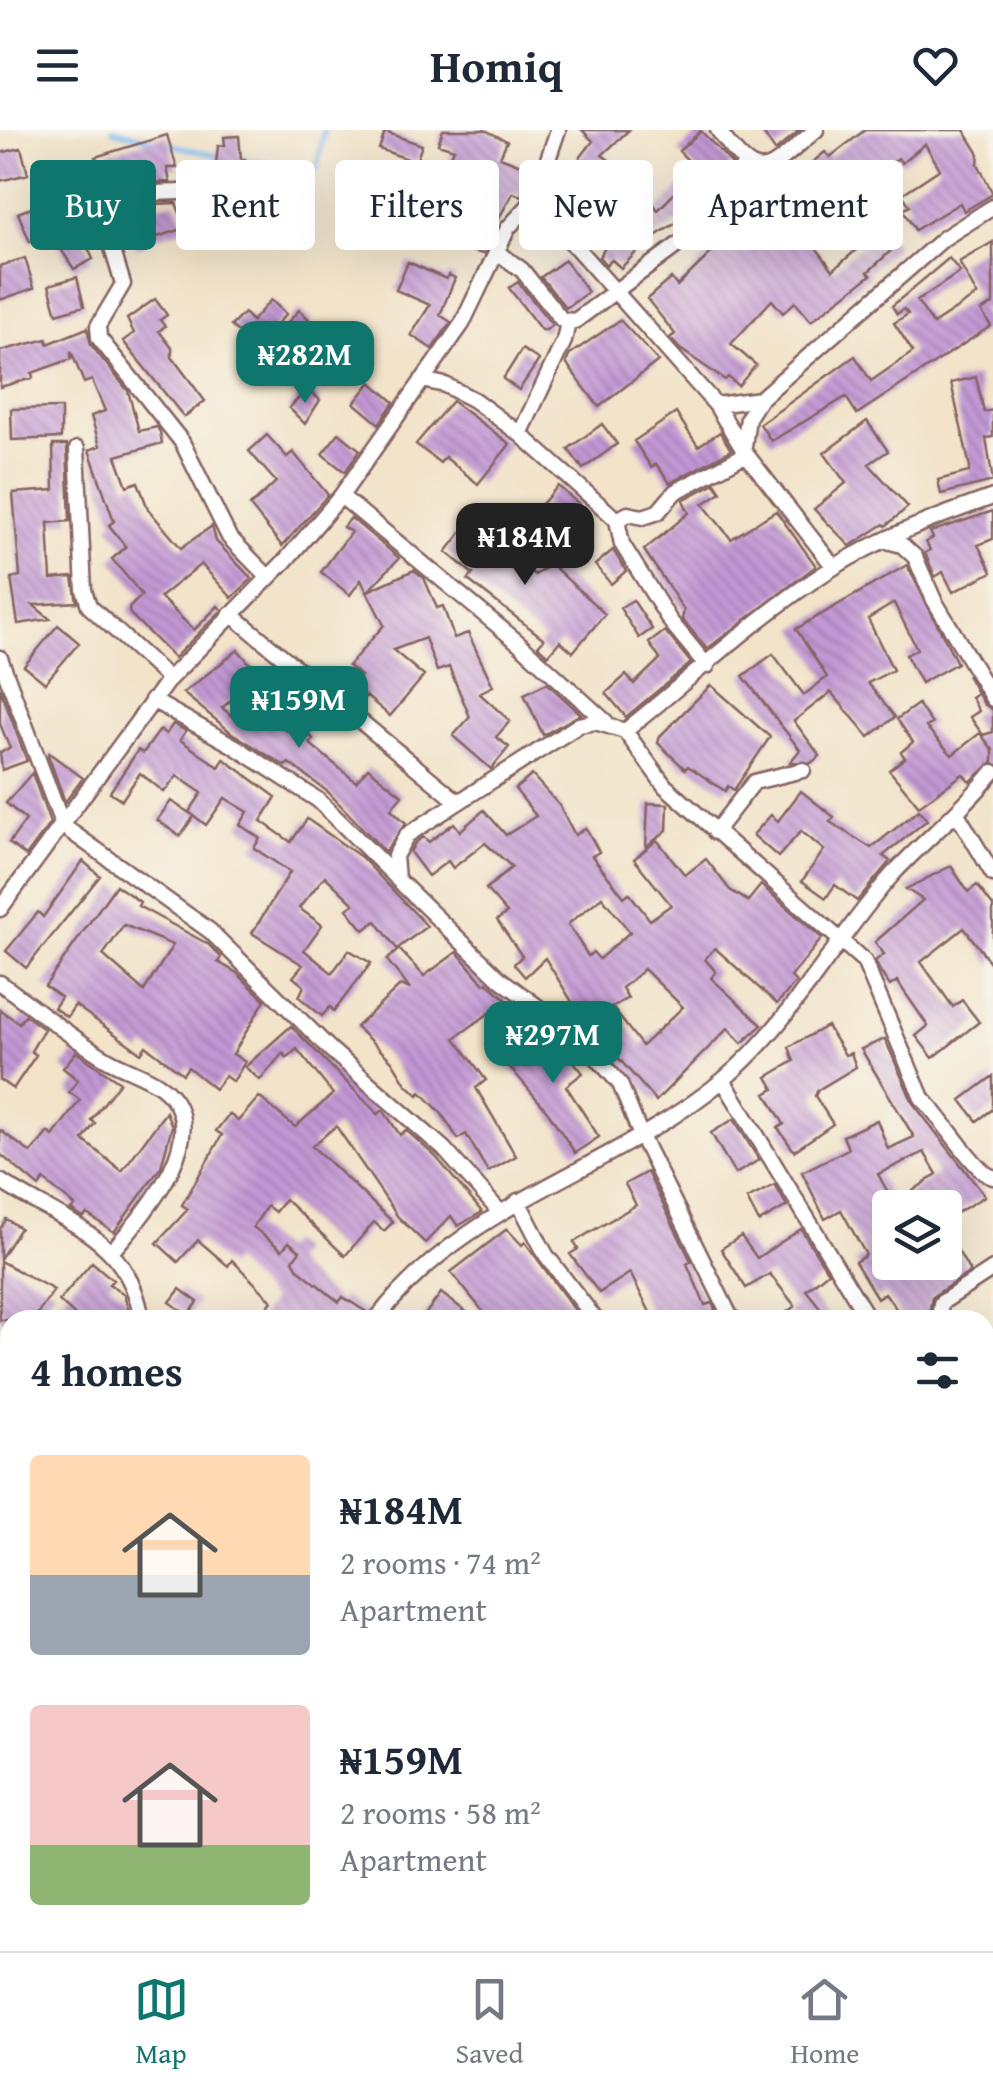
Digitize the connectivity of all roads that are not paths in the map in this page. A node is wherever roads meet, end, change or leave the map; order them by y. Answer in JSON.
{"nodes":[{"id":1,"x":558,"y":130,"type":"edge"},
{"id":2,"x":718,"y":130,"type":"edge"},
{"id":3,"x":816,"y":130,"type":"edge"},
{"id":4,"x":548,"y":160,"type":"edge"},
{"id":5,"x":740,"y":160,"type":"edge"},
{"id":6,"x":779,"y":160,"type":"edge"},
{"id":7,"x":176,"y":192,"type":"edge"},
{"id":8,"x":993,"y":208,"type":"edge"},
{"id":9,"x":519,"y":216,"type":"edge"},
{"id":10,"x":673,"y":248,"type":"edge"},
{"id":11,"x":578,"y":250,"type":"edge"},
{"id":12,"x":496,"y":251,"type":"junction"},
{"id":13,"x":616,"y":294,"type":"junction"},
{"id":14,"x":568,"y":322,"type":"junction"},
{"id":15,"x":422,"y":380,"type":"junction"},
{"id":16,"x":760,"y":399,"type":"junction"},
{"id":17,"x":716,"y":405,"type":"junction"},
{"id":18,"x":520,"y":434,"type":"junction"},
{"id":19,"x":77,"y":449,"type":"dead end"},
{"id":20,"x":746,"y":454,"type":"junction"},
{"id":21,"x":340,"y":496,"type":"junction"},
{"id":22,"x":993,"y":496,"type":"edge"},
{"id":23,"x":617,"y":520,"type":"junction"},
{"id":24,"x":888,"y":541,"type":"junction"},
{"id":25,"x":834,"y":567,"type":"junction"},
{"id":26,"x":268,"y":578,"type":"junction"},
{"id":27,"x":231,"y":614,"type":"junction"},
{"id":28,"x":0,"y":658,"type":"edge"},
{"id":29,"x":707,"y":666,"type":"junction"},
{"id":30,"x":168,"y":679,"type":"junction"},
{"id":31,"x":4,"y":687,"type":"edge"},
{"id":32,"x":993,"y":699,"type":"edge"},
{"id":33,"x":152,"y":700,"type":"junction"},
{"id":34,"x":618,"y":728,"type":"junction"},
{"id":35,"x":804,"y":770,"type":"dead end"},
{"id":36,"x":993,"y":772,"type":"edge"},
{"id":37,"x":457,"y":801,"type":"junction"},
{"id":38,"x":958,"y":815,"type":"junction"},
{"id":39,"x":64,"y":826,"type":"junction"},
{"id":40,"x":715,"y":832,"type":"junction"},
{"id":41,"x":993,"y":874,"type":"edge"},
{"id":42,"x":397,"y":879,"type":"junction"},
{"id":43,"x":0,"y":909,"type":"edge"},
{"id":44,"x":841,"y":939,"type":"junction"},
{"id":45,"x":0,"y":982,"type":"edge"},
{"id":46,"x":723,"y":1080,"type":"junction"},
{"id":47,"x":641,"y":1136,"type":"junction"},
{"id":48,"x":993,"y":1179,"type":"edge"},
{"id":49,"x":0,"y":1181,"type":"edge"},
{"id":50,"x":993,"y":1192,"type":"edge"},
{"id":51,"x":518,"y":1201,"type":"junction"},
{"id":52,"x":499,"y":1211,"type":"junction"},
{"id":53,"x":112,"y":1251,"type":"junction"},
{"id":54,"x":993,"y":1268,"type":"edge"},
{"id":55,"x":140,"y":1310,"type":"edge"},
{"id":56,"x":385,"y":1310,"type":"edge"},
{"id":57,"x":588,"y":1310,"type":"edge"},
{"id":58,"x":727,"y":1310,"type":"edge"},
{"id":59,"x":863,"y":1310,"type":"edge"},
{"id":60,"x":941,"y":1310,"type":"edge"}],
"edges":[{"from":1,"to":4,"type":"street"},
{"from":2,"to":5,"type":"street"},
{"from":3,"to":6,"type":"street"},
{"from":7,"to":26,"type":"street"},
{"from":8,"to":16,"type":"street"},
{"from":9,"to":12,"type":"street"},
{"from":10,"to":13,"type":"street"},
{"from":11,"to":13,"type":"street"},
{"from":12,"to":14,"type":"street"},
{"from":12,"to":15,"type":"street"},
{"from":13,"to":14,"type":"street"},
{"from":13,"to":17,"type":"street"},
{"from":14,"to":18,"type":"street"},
{"from":15,"to":18,"type":"street"},
{"from":15,"to":21,"type":"street"},
{"from":16,"to":17,"type":"street"},
{"from":16,"to":20,"type":"street"},
{"from":17,"to":20,"type":"street"},
{"from":18,"to":23,"type":"street"},
{"from":19,"to":30,"type":"street"},
{"from":20,"to":23,"type":"street"},
{"from":20,"to":25,"type":"street"},
{"from":21,"to":26,"type":"street"},
{"from":21,"to":34,"type":"street"},
{"from":22,"to":24,"type":"street"},
{"from":23,"to":29,"type":"street"},
{"from":24,"to":25,"type":"street"},
{"from":24,"to":32,"type":"street"},
{"from":25,"to":29,"type":"street"},
{"from":26,"to":27,"type":"street"},
{"from":27,"to":30,"type":"street"},
{"from":27,"to":37,"type":"street"},
{"from":28,"to":31,"type":"street"},
{"from":29,"to":34,"type":"street"},
{"from":30,"to":33,"type":"street"},
{"from":31,"to":39,"type":"street"},
{"from":33,"to":39,"type":"street"},
{"from":33,"to":42,"type":"street"},
{"from":34,"to":37,"type":"street"},
{"from":34,"to":40,"type":"street"},
{"from":35,"to":40,"type":"street"},
{"from":36,"to":38,"type":"street"},
{"from":37,"to":42,"type":"street"},
{"from":38,"to":41,"type":"street"},
{"from":38,"to":44,"type":"street"},
{"from":39,"to":43,"type":"street"},
{"from":39,"to":52,"type":"street"},
{"from":40,"to":44,"type":"street"},
{"from":42,"to":47,"type":"street"},
{"from":44,"to":46,"type":"street"},
{"from":44,"to":48,"type":"street"},
{"from":45,"to":53,"type":"street"},
{"from":46,"to":47,"type":"street"},
{"from":46,"to":59,"type":"street"},
{"from":47,"to":51,"type":"street"},
{"from":47,"to":58,"type":"street"},
{"from":48,"to":50,"type":"street"},
{"from":49,"to":53,"type":"street"},
{"from":51,"to":52,"type":"street"},
{"from":51,"to":57,"type":"street"},
{"from":52,"to":56,"type":"street"},
{"from":53,"to":55,"type":"street"},
{"from":54,"to":60,"type":"street"}]}
